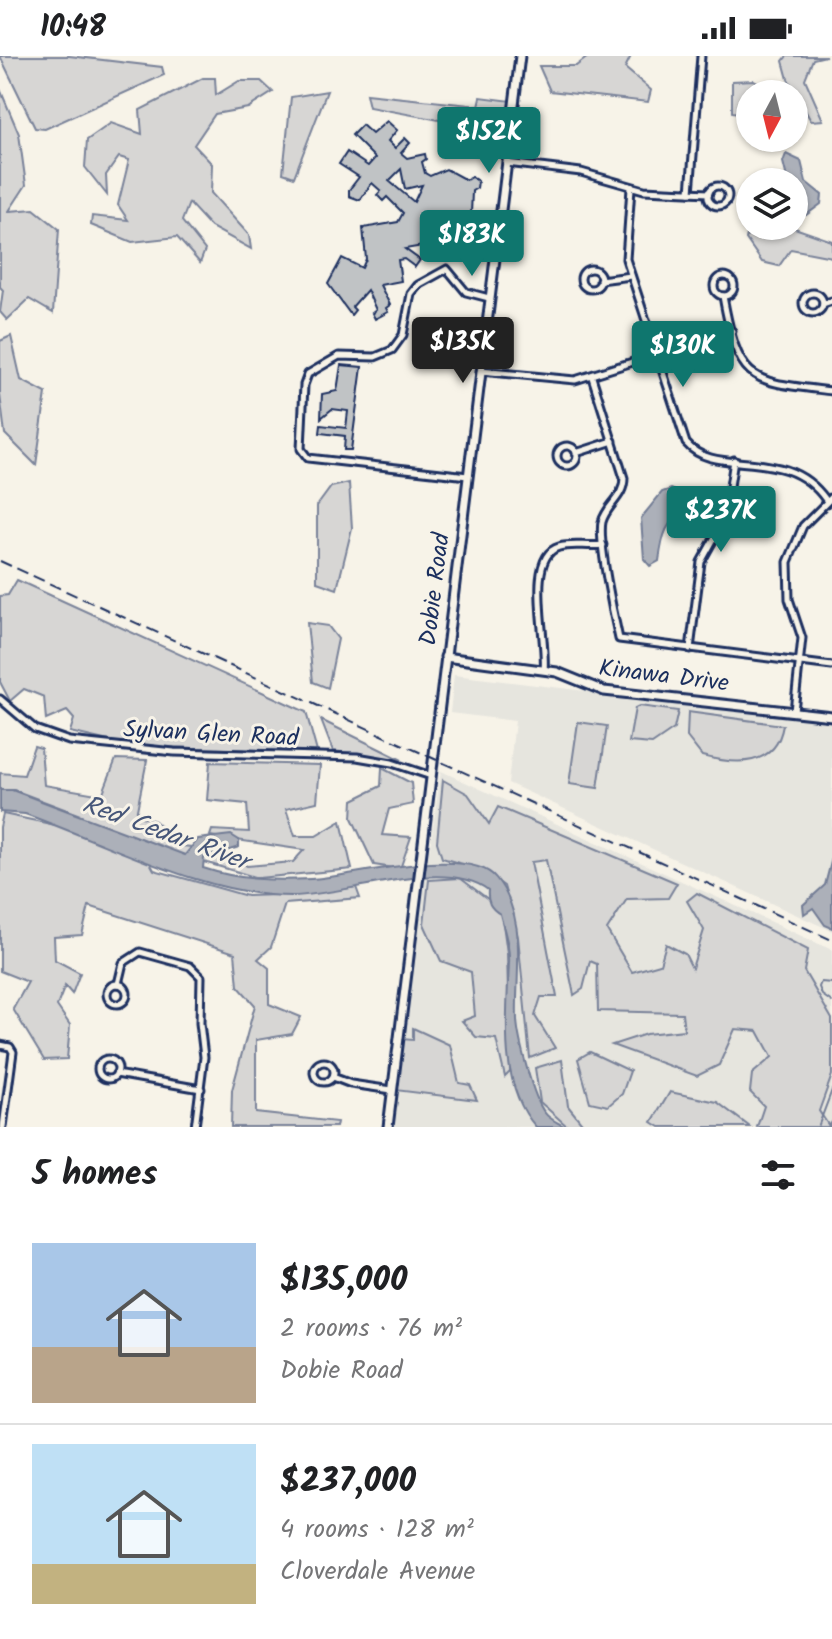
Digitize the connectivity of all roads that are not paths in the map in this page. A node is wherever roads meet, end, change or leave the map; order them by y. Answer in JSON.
{"nodes":[{"id":1,"x":520,"y":56,"type":"edge"},
{"id":2,"x":701,"y":56,"type":"edge"},
{"id":3,"x":507,"y":163,"type":"junction"},
{"id":4,"x":631,"y":188,"type":"junction"},
{"id":5,"x":690,"y":192,"type":"junction"},
{"id":6,"x":709,"y":193,"type":"dead end"},
{"id":7,"x":631,"y":276,"type":"junction"},
{"id":8,"x":600,"y":280,"type":"dead end"},
{"id":9,"x":723,"y":296,"type":"dead end"},
{"id":10,"x":489,"y":298,"type":"junction"},
{"id":11,"x":832,"y":301,"type":"edge"},
{"id":12,"x":823,"y":304,"type":"junction"},
{"id":13,"x":732,"y":331,"type":"junction"},
{"id":14,"x":657,"y":355,"type":"junction"},
{"id":15,"x":480,"y":371,"type":"junction"},
{"id":16,"x":592,"y":377,"type":"junction"},
{"id":17,"x":832,"y":391,"type":"edge"},
{"id":18,"x":613,"y":441,"type":"junction"},
{"id":19,"x":576,"y":453,"type":"dead end"},
{"id":20,"x":734,"y":460,"type":"junction"},
{"id":21,"x":468,"y":476,"type":"junction"},
{"id":22,"x":829,"y":499,"type":"edge"},
{"id":23,"x":603,"y":545,"type":"junction"},
{"id":24,"x":690,"y":649,"type":"junction"},
{"id":25,"x":445,"y":657,"type":"junction"},
{"id":26,"x":801,"y":662,"type":"junction"},
{"id":27,"x":832,"y":666,"type":"edge"},
{"id":28,"x":544,"y":670,"type":"junction"},
{"id":29,"x":0,"y":699,"type":"edge"},
{"id":30,"x":794,"y":711,"type":"junction"},
{"id":31,"x":832,"y":716,"type":"edge"},
{"id":32,"x":431,"y":776,"type":"junction"},
{"id":33,"x":118,"y":984,"type":"junction"},
{"id":34,"x":0,"y":1045,"type":"edge"},
{"id":35,"x":116,"y":1074,"type":"dead end"},
{"id":36,"x":333,"y":1077,"type":"junction"},
{"id":37,"x":201,"y":1089,"type":"junction"},
{"id":38,"x":392,"y":1090,"type":"junction"},
{"id":39,"x":3,"y":1127,"type":"edge"},
{"id":40,"x":195,"y":1127,"type":"edge"},
{"id":41,"x":388,"y":1127,"type":"edge"}],
"edges":[{"from":1,"to":3,"type":"street","name":"Dobie Road"},
{"from":2,"to":5,"type":"street"},
{"from":3,"to":4,"type":"street"},
{"from":3,"to":10,"type":"street","name":"Dobie Road"},
{"from":4,"to":5,"type":"street"},
{"from":4,"to":7,"type":"street"},
{"from":5,"to":6,"type":"street"},
{"from":7,"to":8,"type":"street"},
{"from":7,"to":14,"type":"street"},
{"from":9,"to":13,"type":"street"},
{"from":10,"to":15,"type":"street","name":"Dobie Road"},
{"from":10,"to":21,"type":"street"},
{"from":11,"to":12,"type":"street"},
{"from":12,"to":12,"type":"street"},
{"from":13,"to":14,"type":"street"},
{"from":13,"to":17,"type":"street"},
{"from":14,"to":16,"type":"street"},
{"from":14,"to":20,"type":"street"},
{"from":15,"to":16,"type":"street"},
{"from":15,"to":21,"type":"street","name":"Dobie Road"},
{"from":16,"to":18,"type":"street"},
{"from":18,"to":19,"type":"street"},
{"from":18,"to":23,"type":"street"},
{"from":20,"to":22,"type":"street"},
{"from":20,"to":24,"type":"street"},
{"from":21,"to":25,"type":"street","name":"Dobie Road"},
{"from":22,"to":26,"type":"street"},
{"from":23,"to":24,"type":"street"},
{"from":23,"to":28,"type":"street"},
{"from":24,"to":26,"type":"street"},
{"from":25,"to":28,"type":"street","name":"Kinawa Drive"},
{"from":25,"to":32,"type":"street","name":"Dobie Road"},
{"from":26,"to":27,"type":"street"},
{"from":26,"to":30,"type":"street"},
{"from":28,"to":30,"type":"street","name":"Kinawa Drive"},
{"from":29,"to":32,"type":"street","name":"Sylvan Glen Road"},
{"from":30,"to":31,"type":"street","name":"Kinawa Drive"},
{"from":32,"to":38,"type":"street","name":"Dobie Road"},
{"from":33,"to":33,"type":"street"},
{"from":33,"to":37,"type":"street"},
{"from":34,"to":39,"type":"street"},
{"from":35,"to":37,"type":"street"},
{"from":36,"to":36,"type":"street"},
{"from":36,"to":38,"type":"street"},
{"from":37,"to":40,"type":"street"},
{"from":38,"to":41,"type":"street","name":"Dobie Road"}]}
